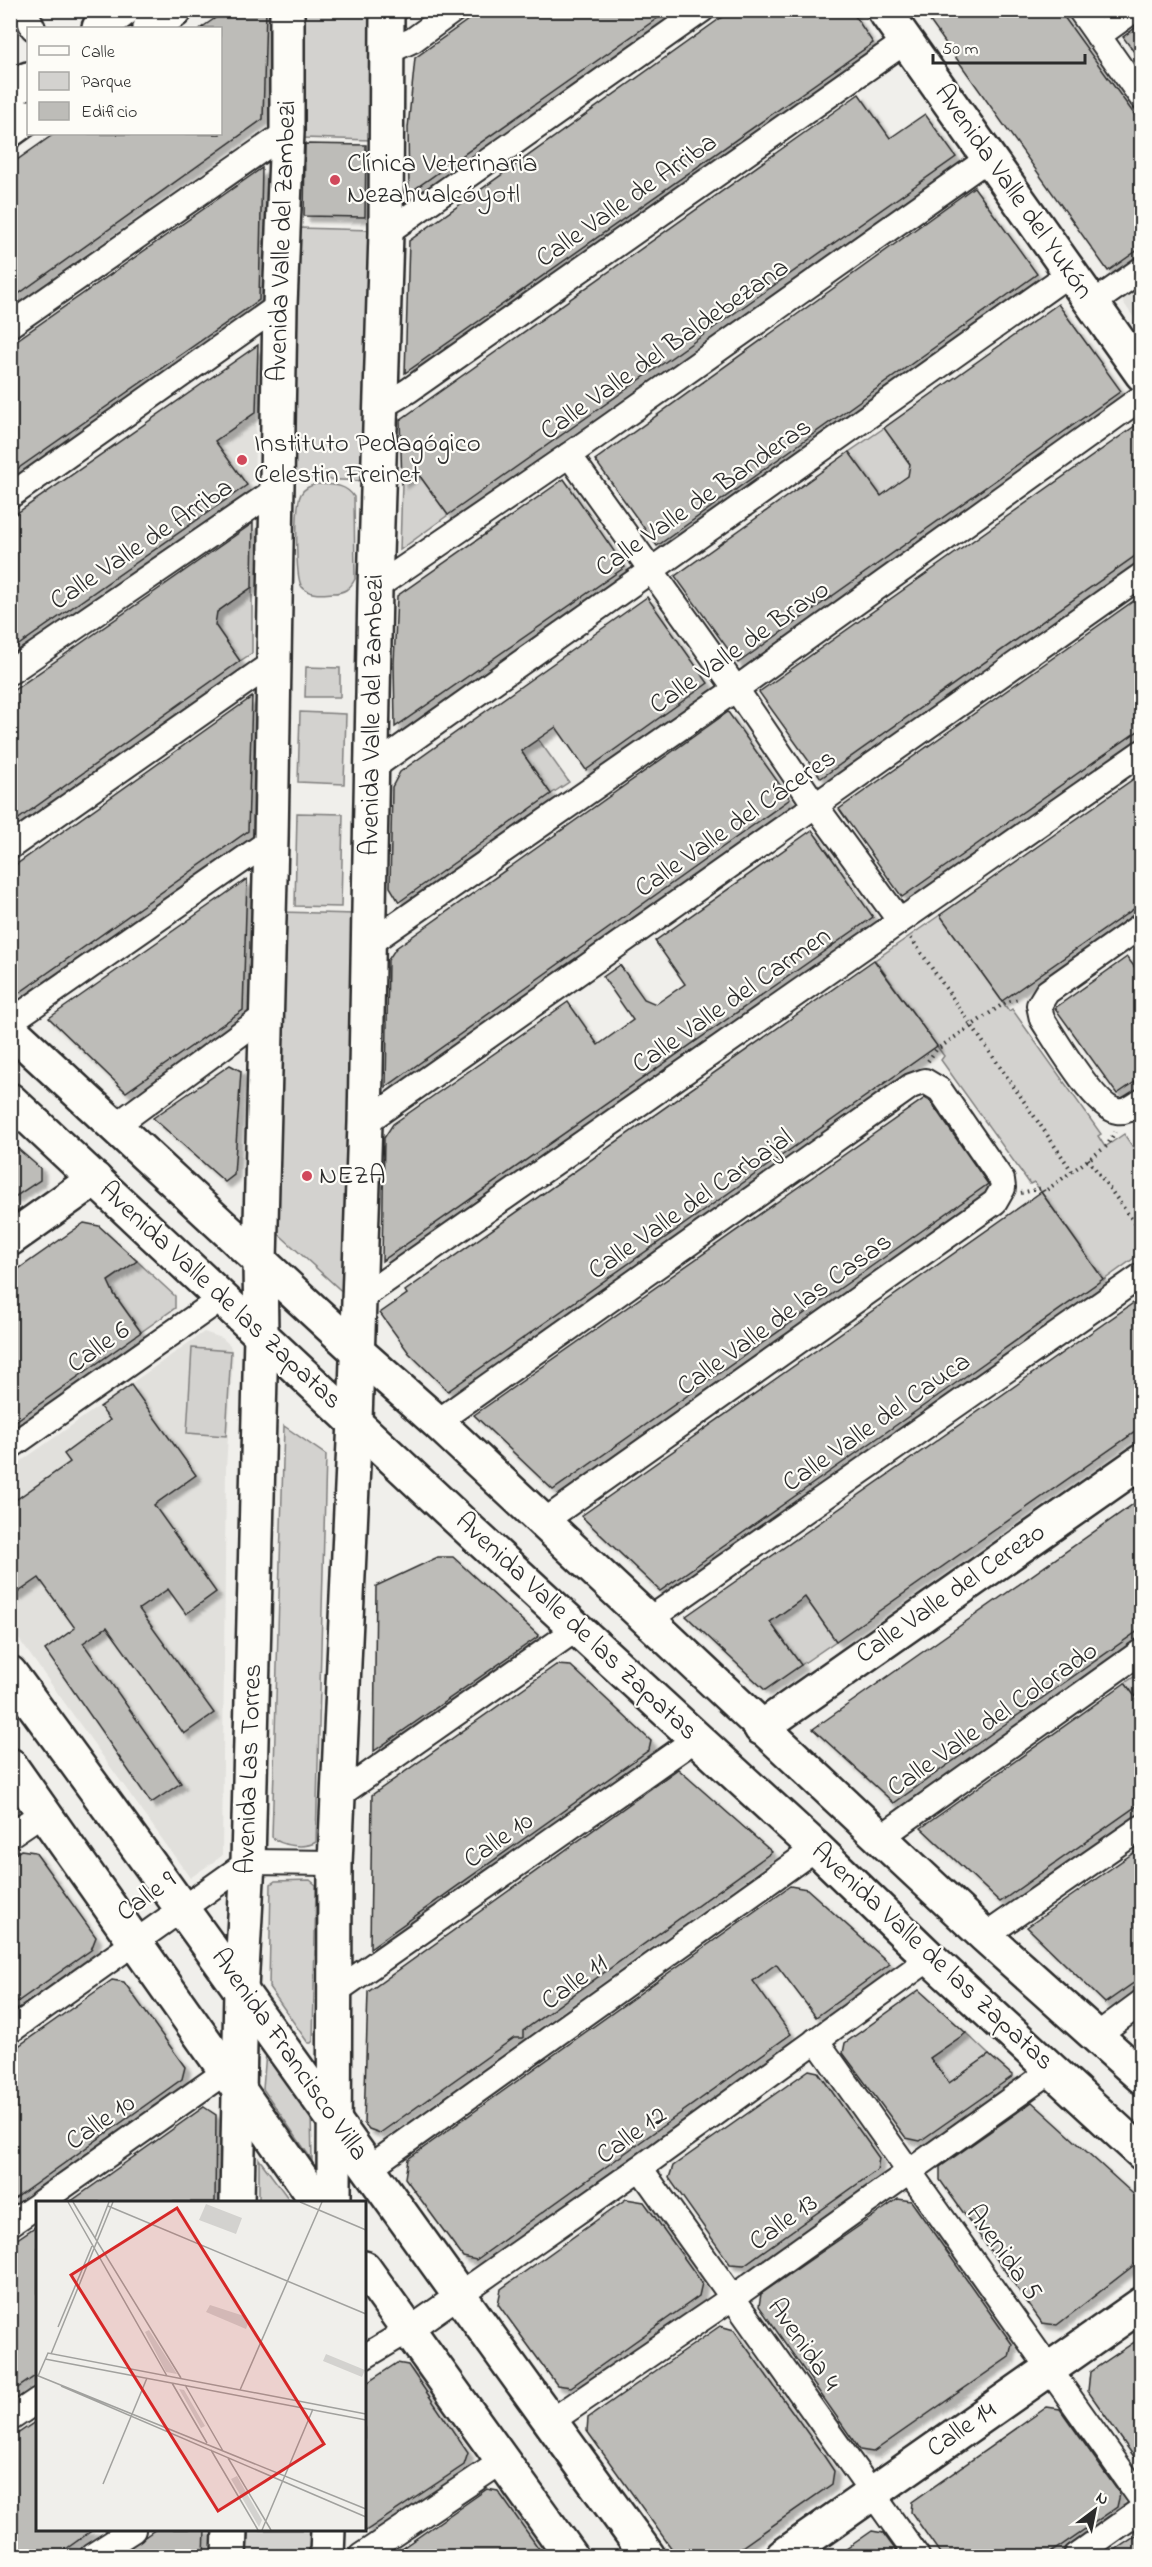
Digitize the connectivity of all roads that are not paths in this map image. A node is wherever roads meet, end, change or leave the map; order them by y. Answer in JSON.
{"nodes":[{"id":1,"x":25,"y":10,"type":"edge"},
{"id":2,"x":123,"y":10,"type":"edge"},
{"id":3,"x":175,"y":10,"type":"edge"},
{"id":4,"x":287,"y":10,"type":"edge"},
{"id":5,"x":387,"y":10,"type":"edge"},
{"id":6,"x":454,"y":10,"type":"edge"},
{"id":7,"x":702,"y":10,"type":"edge"},
{"id":8,"x":884,"y":10,"type":"edge"},
{"id":9,"x":1080,"y":10,"type":"edge"},
{"id":10,"x":1134,"y":10,"type":"edge"},
{"id":11,"x":33,"y":27,"type":"edge"},
{"id":12,"x":100,"y":27,"type":"edge"},
{"id":13,"x":151,"y":27,"type":"edge"},
{"id":14,"x":1098,"y":36,"type":"junction"},
{"id":15,"x":906,"y":41,"type":"junction"},
{"id":16,"x":387,"y":52,"type":"junction"},
{"id":17,"x":27,"y":80,"type":"edge"},
{"id":18,"x":10,"y":92,"type":"edge"},
{"id":19,"x":1142,"y":98,"type":"edge"},
{"id":20,"x":27,"y":118,"type":"edge"},
{"id":21,"x":10,"y":130,"type":"edge"},
{"id":22,"x":287,"y":132,"type":"junction"},
{"id":23,"x":988,"y":158,"type":"junction"},
{"id":24,"x":386,"y":233,"type":"junction"},
{"id":25,"x":1142,"y":269,"type":"edge"},
{"id":26,"x":1070,"y":273,"type":"junction"},
{"id":27,"x":1092,"y":304,"type":"junction"},
{"id":28,"x":280,"y":305,"type":"junction"},
{"id":29,"x":10,"y":325,"type":"edge"},
{"id":30,"x":1142,"y":374,"type":"edge"},
{"id":31,"x":1142,"y":397,"type":"edge"},
{"id":32,"x":381,"y":407,"type":"junction"},
{"id":33,"x":569,"y":455,"type":"junction"},
{"id":34,"x":277,"y":489,"type":"junction"},
{"id":35,"x":10,"y":496,"type":"edge"},
{"id":36,"x":651,"y":572,"type":"junction"},
{"id":37,"x":1142,"y":575,"type":"edge"},
{"id":38,"x":375,"y":588,"type":"junction"},
{"id":39,"x":274,"y":662,"type":"junction"},
{"id":40,"x":10,"y":672,"type":"edge"},
{"id":41,"x":736,"y":689,"type":"junction"},
{"id":42,"x":1142,"y":752,"type":"edge"},
{"id":43,"x":371,"y":769,"type":"junction"},
{"id":44,"x":815,"y":805,"type":"junction"},
{"id":45,"x":271,"y":840,"type":"junction"},
{"id":46,"x":10,"y":847,"type":"edge"},
{"id":47,"x":899,"y":921,"type":"junction"},
{"id":48,"x":1142,"y":925,"type":"edge"},
{"id":49,"x":370,"y":943,"type":"junction"},
{"id":50,"x":266,"y":1015,"type":"junction"},
{"id":51,"x":10,"y":1022,"type":"edge"},
{"id":52,"x":10,"y":1029,"type":"edge"},
{"id":53,"x":10,"y":1100,"type":"edge"},
{"id":54,"x":1142,"y":1101,"type":"edge"},
{"id":55,"x":365,"y":1123,"type":"junction"},
{"id":56,"x":114,"y":1127,"type":"junction"},
{"id":57,"x":95,"y":1179,"type":"junction"},
{"id":58,"x":1003,"y":1188,"type":"joint"},
{"id":59,"x":10,"y":1239,"type":"edge"},
{"id":60,"x":260,"y":1261,"type":"junction"},
{"id":61,"x":1142,"y":1275,"type":"edge"},
{"id":62,"x":222,"y":1298,"type":"junction"},
{"id":63,"x":358,"y":1300,"type":"junction"},
{"id":64,"x":261,"y":1335,"type":"junction"},
{"id":65,"x":358,"y":1352,"type":"junction"},
{"id":66,"x":355,"y":1420,"type":"junction"},
{"id":67,"x":437,"y":1422,"type":"junction"},
{"id":68,"x":10,"y":1447,"type":"edge"},
{"id":69,"x":1142,"y":1461,"type":"edge"},
{"id":70,"x":543,"y":1522,"type":"junction"},
{"id":71,"x":647,"y":1621,"type":"junction"},
{"id":72,"x":578,"y":1628,"type":"junction"},
{"id":73,"x":1142,"y":1652,"type":"edge"},
{"id":74,"x":10,"y":1673,"type":"edge"},
{"id":75,"x":761,"y":1728,"type":"junction"},
{"id":76,"x":697,"y":1738,"type":"junction"},
{"id":77,"x":10,"y":1765,"type":"edge"},
{"id":78,"x":338,"y":1796,"type":"junction"},
{"id":79,"x":44,"y":1812,"type":"junction"},
{"id":80,"x":1142,"y":1827,"type":"edge"},
{"id":81,"x":10,"y":1835,"type":"edge"},
{"id":82,"x":880,"y":1838,"type":"junction"},
{"id":83,"x":816,"y":1848,"type":"junction"},
{"id":84,"x":248,"y":1862,"type":"junction"},
{"id":85,"x":335,"y":1863,"type":"junction"},
{"id":86,"x":184,"y":1908,"type":"junction"},
{"id":87,"x":985,"y":1936,"type":"junction"},
{"id":88,"x":135,"y":1943,"type":"junction"},
{"id":89,"x":930,"y":1958,"type":"junction"},
{"id":90,"x":241,"y":1988,"type":"junction"},
{"id":91,"x":335,"y":1992,"type":"junction"},
{"id":92,"x":1142,"y":2002,"type":"edge"},
{"id":93,"x":10,"y":2031,"type":"edge"},
{"id":94,"x":1096,"y":2036,"type":"junction"},
{"id":95,"x":816,"y":2040,"type":"junction"},
{"id":96,"x":1052,"y":2070,"type":"junction"},
{"id":97,"x":1142,"y":2077,"type":"edge"},
{"id":98,"x":232,"y":2082,"type":"junction"},
{"id":99,"x":334,"y":2119,"type":"junction"},
{"id":100,"x":1142,"y":2153,"type":"edge"},
{"id":101,"x":369,"y":2168,"type":"junction"},
{"id":102,"x":640,"y":2168,"type":"junction"},
{"id":103,"x":909,"y":2171,"type":"junction"},
{"id":104,"x":44,"y":2201,"type":"edge"},
{"id":105,"x":237,"y":2201,"type":"edge"},
{"id":106,"x":317,"y":2201,"type":"edge"},
{"id":107,"x":334,"y":2201,"type":"edge"},
{"id":108,"x":36,"y":2206,"type":"edge"},
{"id":109,"x":10,"y":2224,"type":"edge"},
{"id":110,"x":366,"y":2271,"type":"edge"},
{"id":111,"x":458,"y":2296,"type":"junction"},
{"id":112,"x":732,"y":2298,"type":"junction"},
{"id":113,"x":1142,"y":2304,"type":"edge"},
{"id":114,"x":409,"y":2330,"type":"junction"},
{"id":115,"x":366,"y":2356,"type":"edge"},
{"id":116,"x":1049,"y":2369,"type":"junction"},
{"id":117,"x":36,"y":2401,"type":"edge"},
{"id":118,"x":10,"y":2419,"type":"edge"},
{"id":119,"x":550,"y":2422,"type":"junction"},
{"id":120,"x":504,"y":2460,"type":"junction"},
{"id":121,"x":872,"y":2494,"type":"junction"},
{"id":122,"x":1142,"y":2500,"type":"edge"},
{"id":123,"x":1142,"y":2509,"type":"edge"},
{"id":124,"x":130,"y":2531,"type":"edge"},
{"id":125,"x":230,"y":2531,"type":"edge"},
{"id":126,"x":328,"y":2531,"type":"edge"},
{"id":127,"x":92,"y":2556,"type":"edge"},
{"id":128,"x":229,"y":2556,"type":"edge"},
{"id":129,"x":327,"y":2556,"type":"edge"},
{"id":130,"x":361,"y":2556,"type":"edge"},
{"id":131,"x":571,"y":2556,"type":"edge"},
{"id":132,"x":648,"y":2556,"type":"edge"},
{"id":133,"x":783,"y":2556,"type":"edge"},
{"id":134,"x":917,"y":2556,"type":"edge"},
{"id":135,"x":1076,"y":2556,"type":"edge"}],
"edges":[{"from":1,"to":11,"type":"street"},
{"from":2,"to":12,"type":"street"},
{"from":3,"to":13,"type":"street"},
{"from":4,"to":22,"type":"street","name":"Avenida Valle del Zambezi"},
{"from":5,"to":16,"type":"street","name":"Avenida Valle del Zambezi"},
{"from":6,"to":16,"type":"street"},
{"from":7,"to":24,"type":"street"},
{"from":8,"to":15,"type":"street","name":"Avenida Valle del Yukón"},
{"from":9,"to":14,"type":"street"},
{"from":10,"to":14,"type":"street"},
{"from":14,"to":19,"type":"street"},
{"from":15,"to":23,"type":"street","name":"Avenida Valle del Yukón"},
{"from":15,"to":32,"type":"street","name":"Calle Valle de Arriba"},
{"from":16,"to":24,"type":"street","name":"Avenida Valle del Zambezi"},
{"from":17,"to":18,"type":"street"},
{"from":20,"to":21,"type":"street"},
{"from":22,"to":28,"type":"street","name":"Avenida Valle del Zambezi"},
{"from":22,"to":29,"type":"street"},
{"from":23,"to":26,"type":"street","name":"Avenida Valle del Yukón"},
{"from":23,"to":33,"type":"street","name":"Calle Valle del Baldebezana"},
{"from":24,"to":32,"type":"street","name":"Avenida Valle del Zambezi"},
{"from":25,"to":27,"type":"street"},
{"from":26,"to":27,"type":"street","name":"Avenida Valle del Yukón"},
{"from":26,"to":36,"type":"street","name":"Calle Valle de Banderas"},
{"from":27,"to":30,"type":"street","name":"Avenida Valle del Yukón"},
{"from":28,"to":34,"type":"street","name":"Avenida Valle del Zambezi"},
{"from":28,"to":35,"type":"street"},
{"from":31,"to":41,"type":"street","name":"Calle Valle de Bravo"},
{"from":32,"to":38,"type":"street","name":"Avenida Valle del Zambezi"},
{"from":33,"to":36,"type":"street"},
{"from":33,"to":38,"type":"street","name":"Calle Valle del Baldebezana"},
{"from":34,"to":39,"type":"street","name":"Avenida Valle del Zambezi"},
{"from":34,"to":40,"type":"street","name":"Calle Valle de Arriba"},
{"from":36,"to":41,"type":"street"},
{"from":36,"to":43,"type":"street","name":"Calle Valle de Banderas"},
{"from":37,"to":44,"type":"street","name":"Calle Valle del Cáceres"},
{"from":38,"to":43,"type":"street","name":"Avenida Valle del Zambezi"},
{"from":39,"to":45,"type":"street","name":"Avenida Valle del Zambezi"},
{"from":39,"to":46,"type":"street"},
{"from":41,"to":44,"type":"street"},
{"from":41,"to":49,"type":"street","name":"Calle Valle de Bravo"},
{"from":42,"to":47,"type":"street","name":"Calle Valle del Carmen"},
{"from":43,"to":49,"type":"street","name":"Avenida Valle del Zambezi"},
{"from":44,"to":47,"type":"street"},
{"from":44,"to":55,"type":"street","name":"Calle Valle del Cáceres"},
{"from":45,"to":50,"type":"street","name":"Avenida Valle del Zambezi"},
{"from":45,"to":51,"type":"street"},
{"from":47,"to":63,"type":"street","name":"Calle Valle del Carmen"},
{"from":48,"to":54,"type":"street"},
{"from":49,"to":55,"type":"street","name":"Avenida Valle del Zambezi"},
{"from":50,"to":56,"type":"street"},
{"from":50,"to":60,"type":"street","name":"Avenida Valle del Zambezi"},
{"from":52,"to":56,"type":"street","name":"Avenida Valle de las Zapatas"},
{"from":53,"to":57,"type":"street","name":"Avenida Valle de las Zapatas"},
{"from":55,"to":63,"type":"street","name":"Avenida Valle del Zambezi"},
{"from":56,"to":60,"type":"street","name":"Avenida Valle de las Zapatas"},
{"from":57,"to":59,"type":"street"},
{"from":57,"to":62,"type":"street","name":"Avenida Valle de las Zapatas"},
{"from":58,"to":67,"type":"street","name":"Calle Valle del Carbajal"},
{"from":58,"to":70,"type":"street","name":"Calle Valle de las Casas"},
{"from":60,"to":64,"type":"street","name":"Avenida Valle del Zambezi"},
{"from":60,"to":65,"type":"street","name":"Avenida Valle de las Zapatas"},
{"from":61,"to":71,"type":"street","name":"Calle Valle del Cauca"},
{"from":62,"to":64,"type":"street","name":"Avenida Valle de las Zapatas"},
{"from":62,"to":68,"type":"street","name":"Calle 6"},
{"from":63,"to":65,"type":"street","name":"Avenida Valle del Zambezi"},
{"from":64,"to":66,"type":"street","name":"Avenida Valle de las Zapatas"},
{"from":64,"to":84,"type":"street","name":"Avenida Las Torres"},
{"from":65,"to":66,"type":"street","name":"Avenida Valle del Zambezi"},
{"from":65,"to":67,"type":"street","name":"Avenida Valle de las Zapatas"},
{"from":66,"to":72,"type":"street","name":"Avenida Valle de las Zapatas"},
{"from":66,"to":78,"type":"street"},
{"from":67,"to":70,"type":"street","name":"Avenida Valle de las Zapatas"},
{"from":69,"to":75,"type":"street","name":"Calle Valle del Cerezo"},
{"from":70,"to":71,"type":"street","name":"Avenida Valle de las Zapatas"},
{"from":71,"to":75,"type":"street","name":"Avenida Valle de las Zapatas"},
{"from":72,"to":76,"type":"street","name":"Avenida Valle de las Zapatas"},
{"from":72,"to":78,"type":"street"},
{"from":73,"to":82,"type":"street","name":"Calle Valle del Colorado"},
{"from":74,"to":86,"type":"street","name":"Avenida Francisco Villa"},
{"from":75,"to":82,"type":"street","name":"Avenida Valle de las Zapatas"},
{"from":76,"to":83,"type":"street","name":"Avenida Valle de las Zapatas"},
{"from":76,"to":91,"type":"street","name":"Calle 10"},
{"from":77,"to":79,"type":"street"},
{"from":78,"to":85,"type":"street"},
{"from":79,"to":81,"type":"street"},
{"from":79,"to":88,"type":"street"},
{"from":80,"to":87,"type":"street"},
{"from":82,"to":87,"type":"street","name":"Avenida Valle de las Zapatas"},
{"from":83,"to":89,"type":"street","name":"Avenida Valle de las Zapatas"},
{"from":83,"to":101,"type":"street","name":"Calle 11"},
{"from":84,"to":85,"type":"street"},
{"from":84,"to":86,"type":"street","name":"Calle 9"},
{"from":84,"to":90,"type":"street","name":"Avenida Las Torres"},
{"from":85,"to":91,"type":"street"},
{"from":86,"to":88,"type":"street","name":"Calle 9"},
{"from":86,"to":90,"type":"street","name":"Avenida Francisco Villa"},
{"from":87,"to":94,"type":"street","name":"Avenida Valle de las Zapatas"},
{"from":88,"to":93,"type":"street","name":"Calle 9"},
{"from":88,"to":98,"type":"street"},
{"from":89,"to":95,"type":"street","name":"Calle 12"},
{"from":89,"to":96,"type":"street","name":"Avenida Valle de las Zapatas"},
{"from":90,"to":98,"type":"street","name":"Avenida Las Torres"},
{"from":90,"to":99,"type":"street","name":"Avenida Francisco Villa"},
{"from":91,"to":99,"type":"street"},
{"from":92,"to":94,"type":"street"},
{"from":94,"to":97,"type":"street","name":"Avenida Valle de las Zapatas"},
{"from":95,"to":102,"type":"street","name":"Calle 12"},
{"from":95,"to":103,"type":"street","name":"Avenida 5"},
{"from":96,"to":100,"type":"street","name":"Avenida Valle de las Zapatas"},
{"from":96,"to":103,"type":"street","name":"Calle 13"},
{"from":98,"to":104,"type":"street","name":"Calle 10"},
{"from":98,"to":105,"type":"street","name":"Avenida Las Torres"},
{"from":98,"to":106,"type":"street"},
{"from":99,"to":101,"type":"street","name":"Avenida Francisco Villa"},
{"from":99,"to":107,"type":"street"},
{"from":101,"to":111,"type":"street","name":"Avenida Francisco Villa"},
{"from":102,"to":111,"type":"street","name":"Calle 12"},
{"from":102,"to":112,"type":"street","name":"Avenida 4"},
{"from":103,"to":112,"type":"street","name":"Calle 13"},
{"from":103,"to":116,"type":"street","name":"Avenida 5"},
{"from":108,"to":109,"type":"street","name":"Calle 10"},
{"from":110,"to":114,"type":"street"},
{"from":111,"to":114,"type":"street","name":"Calle 12"},
{"from":111,"to":119,"type":"street","name":"Avenida Francisco Villa"},
{"from":112,"to":119,"type":"street","name":"Calle 13"},
{"from":112,"to":121,"type":"street","name":"Avenida 4"},
{"from":113,"to":116,"type":"street","name":"Calle 14"},
{"from":114,"to":115,"type":"street","name":"Calle 12"},
{"from":114,"to":120,"type":"street"},
{"from":116,"to":121,"type":"street","name":"Calle 14"},
{"from":116,"to":122,"type":"street","name":"Avenida 5"},
{"from":117,"to":118,"type":"street"},
{"from":119,"to":132,"type":"street","name":"Avenida Francisco Villa"},
{"from":120,"to":130,"type":"street"},
{"from":120,"to":131,"type":"street"},
{"from":121,"to":133,"type":"street","name":"Calle 14"},
{"from":121,"to":134,"type":"street","name":"Avenida 4"},
{"from":123,"to":135,"type":"street"},
{"from":124,"to":127,"type":"street"},
{"from":125,"to":128,"type":"street"},
{"from":126,"to":129,"type":"street"}]}
